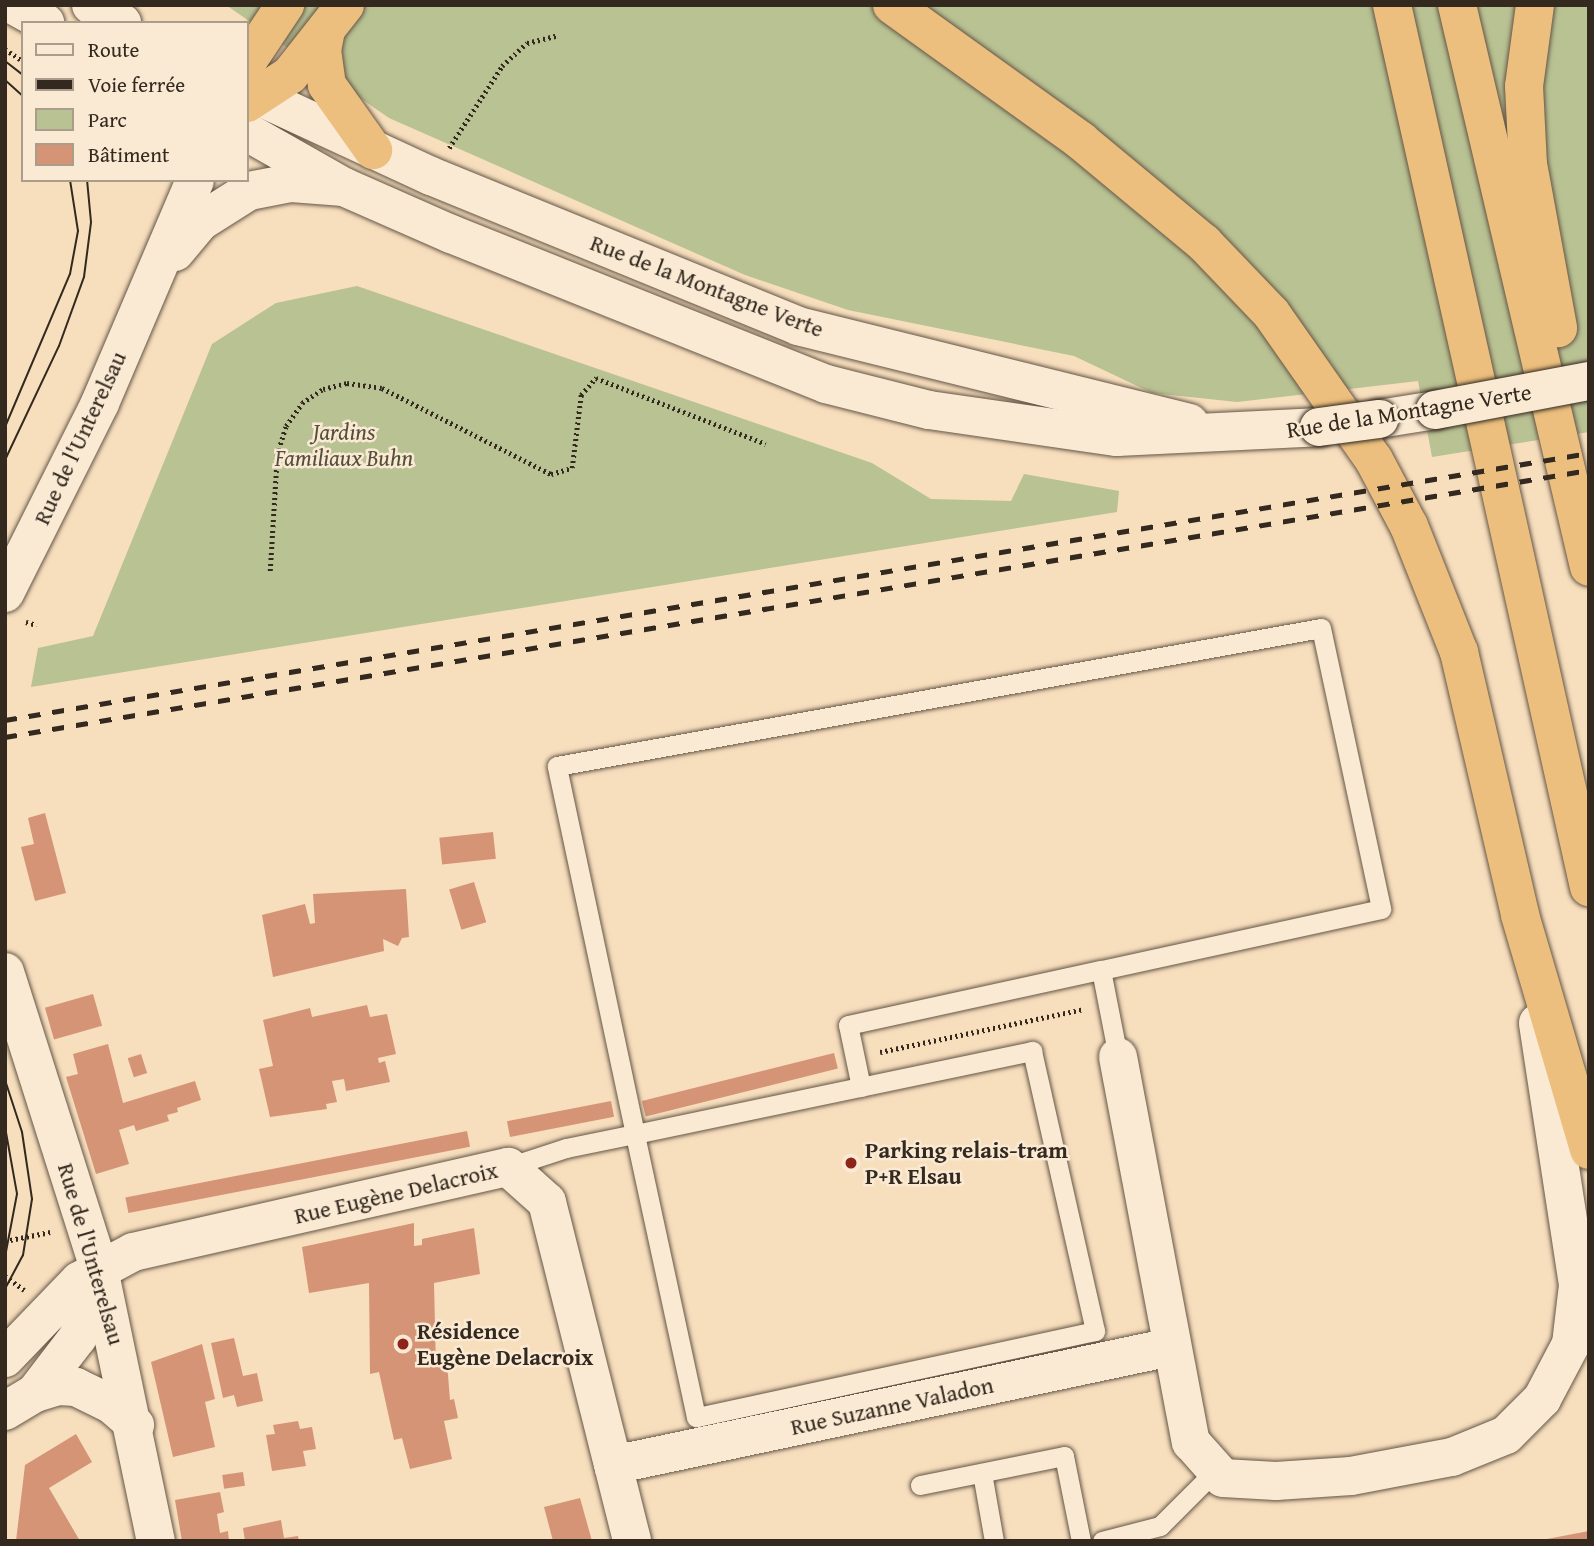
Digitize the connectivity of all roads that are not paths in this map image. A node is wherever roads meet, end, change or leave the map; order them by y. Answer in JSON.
{"nodes":[{"id":1,"x":13,"y":5,"type":"edge"},
{"id":2,"x":91,"y":5,"type":"edge"},
{"id":3,"x":285,"y":5,"type":"edge"},
{"id":4,"x":872,"y":5,"type":"edge"},
{"id":5,"x":891,"y":5,"type":"edge"},
{"id":6,"x":1392,"y":5,"type":"edge"},
{"id":7,"x":1457,"y":5,"type":"edge"},
{"id":8,"x":1535,"y":5,"type":"edge"},
{"id":9,"x":335,"y":18,"type":"edge"},
{"id":10,"x":41,"y":21,"type":"edge"},
{"id":11,"x":119,"y":21,"type":"edge"},
{"id":12,"x":973,"y":66,"type":"junction"},
{"id":13,"x":249,"y":97,"type":"edge"},
{"id":14,"x":373,"y":150,"type":"junction"},
{"id":15,"x":194,"y":182,"type":"edge"},
{"id":16,"x":344,"y":187,"type":"junction"},
{"id":17,"x":153,"y":282,"type":"junction"},
{"id":18,"x":1589,"y":382,"type":"edge"},
{"id":19,"x":1228,"y":433,"type":"junction"},
{"id":20,"x":1589,"y":488,"type":"edge"},
{"id":21,"x":1589,"y":567,"type":"edge"},
{"id":22,"x":5,"y":593,"type":"edge"},
{"id":23,"x":1589,"y":887,"type":"edge"},
{"id":24,"x":1520,"y":915,"type":"junction"},
{"id":25,"x":1101,"y":970,"type":"junction"},
{"id":26,"x":5,"y":972,"type":"edge"},
{"id":27,"x":1118,"y":1056,"type":"joint"},
{"id":28,"x":861,"y":1087,"type":"junction"},
{"id":29,"x":635,"y":1134,"type":"junction"},
{"id":30,"x":1589,"y":1150,"type":"edge"},
{"id":31,"x":508,"y":1167,"type":"junction"},
{"id":32,"x":99,"y":1269,"type":"junction"},
{"id":33,"x":1171,"y":1347,"type":"junction"},
{"id":34,"x":5,"y":1358,"type":"edge"},
{"id":35,"x":20,"y":1402,"type":"edge"},
{"id":36,"x":135,"y":1425,"type":"junction"},
{"id":37,"x":613,"y":1465,"type":"junction"},
{"id":38,"x":1216,"y":1470,"type":"junction"},
{"id":39,"x":982,"y":1473,"type":"junction"},
{"id":40,"x":920,"y":1485,"type":"dead end"},
{"id":41,"x":156,"y":1541,"type":"edge"},
{"id":42,"x":632,"y":1541,"type":"edge"},
{"id":43,"x":994,"y":1541,"type":"edge"},
{"id":44,"x":1081,"y":1541,"type":"edge"},
{"id":45,"x":1102,"y":1541,"type":"edge"}],
"edges":[{"from":1,"to":10,"type":"street"},
{"from":2,"to":11,"type":"street"},
{"from":3,"to":13,"type":"highway"},
{"from":4,"to":12,"type":"highway"},
{"from":5,"to":12,"type":"highway"},
{"from":6,"to":23,"type":"highway"},
{"from":7,"to":21,"type":"highway"},
{"from":8,"to":20,"type":"highway"},
{"from":9,"to":13,"type":"highway"},
{"from":9,"to":14,"type":"highway"},
{"from":12,"to":24,"type":"highway"},
{"from":13,"to":14,"type":"street","name":"Rue de la Montagne Verte"},
{"from":13,"to":16,"type":"street","name":"Rue de la Montagne Verte"},
{"from":14,"to":19,"type":"street","name":"Rue de la Montagne Verte"},
{"from":15,"to":17,"type":"street","name":"Rue de l'Unterelsau"},
{"from":16,"to":17,"type":"street","name":"Rue de l'Unterelsau"},
{"from":16,"to":19,"type":"street","name":"Rue de la Montagne Verte"},
{"from":17,"to":22,"type":"street","name":"Rue de l'Unterelsau"},
{"from":18,"to":19,"type":"street","name":"Rue de la Montagne Verte","bridge":true},
{"from":24,"to":30,"type":"highway"},
{"from":24,"to":38,"type":"street"},
{"from":25,"to":27,"type":"lane"},
{"from":25,"to":28,"type":"lane"},
{"from":25,"to":29,"type":"lane"},
{"from":26,"to":32,"type":"street","name":"Rue de l'Unterelsau"},
{"from":27,"to":33,"type":"street"},
{"from":28,"to":29,"type":"lane"},
{"from":28,"to":29,"type":"lane"},
{"from":29,"to":31,"type":"lane"},
{"from":31,"to":32,"type":"street","name":"Rue Eugène Delacroix"},
{"from":31,"to":37,"type":"street","name":"Rue Eugène Delacroix"},
{"from":32,"to":34,"type":"street","name":"Rue Eugène Delacroix"},
{"from":32,"to":35,"type":"street"},
{"from":32,"to":36,"type":"street","name":"Rue de l'Unterelsau"},
{"from":33,"to":37,"type":"street","name":"Rue Suzanne Valadon"},
{"from":33,"to":38,"type":"street"},
{"from":35,"to":36,"type":"street"},
{"from":36,"to":41,"type":"street","name":"Rue de l'Unterelsau"},
{"from":37,"to":42,"type":"street","name":"Rue Eugène Delacroix"},
{"from":38,"to":45,"type":"lane"},
{"from":39,"to":40,"type":"lane"},
{"from":39,"to":43,"type":"lane"},
{"from":39,"to":44,"type":"lane"}]}
